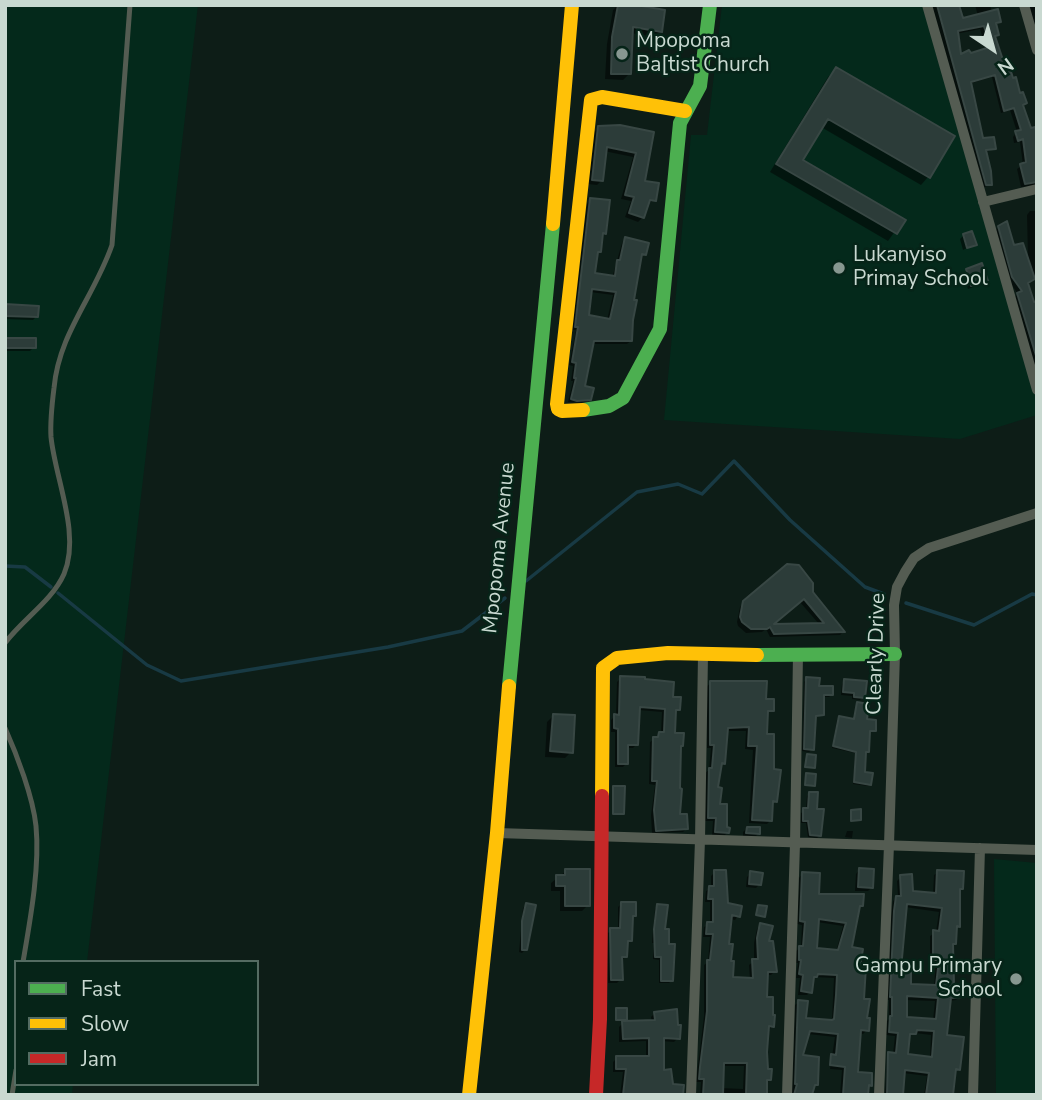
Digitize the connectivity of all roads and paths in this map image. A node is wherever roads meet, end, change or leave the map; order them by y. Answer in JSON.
{"nodes":[{"id":1,"x":130,"y":5,"type":"edge"},
{"id":2,"x":572,"y":5,"type":"edge"},
{"id":3,"x":710,"y":5,"type":"edge"},
{"id":4,"x":927,"y":5,"type":"edge"},
{"id":5,"x":1024,"y":5,"type":"edge"},
{"id":6,"x":1037,"y":50,"type":"edge"},
{"id":7,"x":685,"y":111,"type":"junction"},
{"id":8,"x":1037,"y":189,"type":"edge"},
{"id":9,"x":983,"y":202,"type":"junction"},
{"id":10,"x":1037,"y":390,"type":"edge"},
{"id":11,"x":1037,"y":513,"type":"edge"},
{"id":12,"x":5,"y":643,"type":"edge"},
{"id":13,"x":798,"y":654,"type":"junction"},
{"id":14,"x":895,"y":654,"type":"junction"},
{"id":15,"x":703,"y":655,"type":"junction"},
{"id":16,"x":5,"y":728,"type":"edge"},
{"id":17,"x":497,"y":833,"type":"junction"},
{"id":18,"x":603,"y":838,"type":"junction"},
{"id":19,"x":700,"y":840,"type":"junction"},
{"id":20,"x":795,"y":844,"type":"junction"},
{"id":21,"x":890,"y":845,"type":"junction"},
{"id":22,"x":980,"y":848,"type":"junction"},
{"id":23,"x":1037,"y":850,"type":"edge"},
{"id":24,"x":23,"y":960,"type":"edge"},
{"id":25,"x":469,"y":1095,"type":"edge"},
{"id":26,"x":596,"y":1095,"type":"edge"},
{"id":27,"x":691,"y":1095,"type":"edge"},
{"id":28,"x":787,"y":1095,"type":"edge"},
{"id":29,"x":879,"y":1095,"type":"edge"},
{"id":30,"x":973,"y":1095,"type":"edge"}],
"edges":[{"from":1,"to":12,"type":"lane"},
{"from":2,"to":17,"type":"street","name":"Mpopoma Avenue"},
{"from":3,"to":7,"type":"street"},
{"from":4,"to":9,"type":"street"},
{"from":5,"to":6,"type":"street"},
{"from":7,"to":7,"type":"street"},
{"from":8,"to":9,"type":"street"},
{"from":9,"to":10,"type":"street"},
{"from":11,"to":14,"type":"street","name":"Clearly Drive"},
{"from":13,"to":14,"type":"street"},
{"from":13,"to":15,"type":"street"},
{"from":13,"to":20,"type":"street"},
{"from":14,"to":21,"type":"street","name":"Clearly Drive"},
{"from":15,"to":18,"type":"street"},
{"from":15,"to":19,"type":"street"},
{"from":16,"to":24,"type":"lane"},
{"from":17,"to":18,"type":"street"},
{"from":17,"to":25,"type":"street","name":"Mpopoma Avenue"},
{"from":18,"to":19,"type":"street"},
{"from":18,"to":26,"type":"street"},
{"from":19,"to":20,"type":"street"},
{"from":19,"to":27,"type":"street"},
{"from":20,"to":21,"type":"street"},
{"from":20,"to":28,"type":"street"},
{"from":21,"to":22,"type":"street"},
{"from":21,"to":29,"type":"street","name":"Clearly Drive"},
{"from":22,"to":23,"type":"street"},
{"from":22,"to":30,"type":"street"}]}
